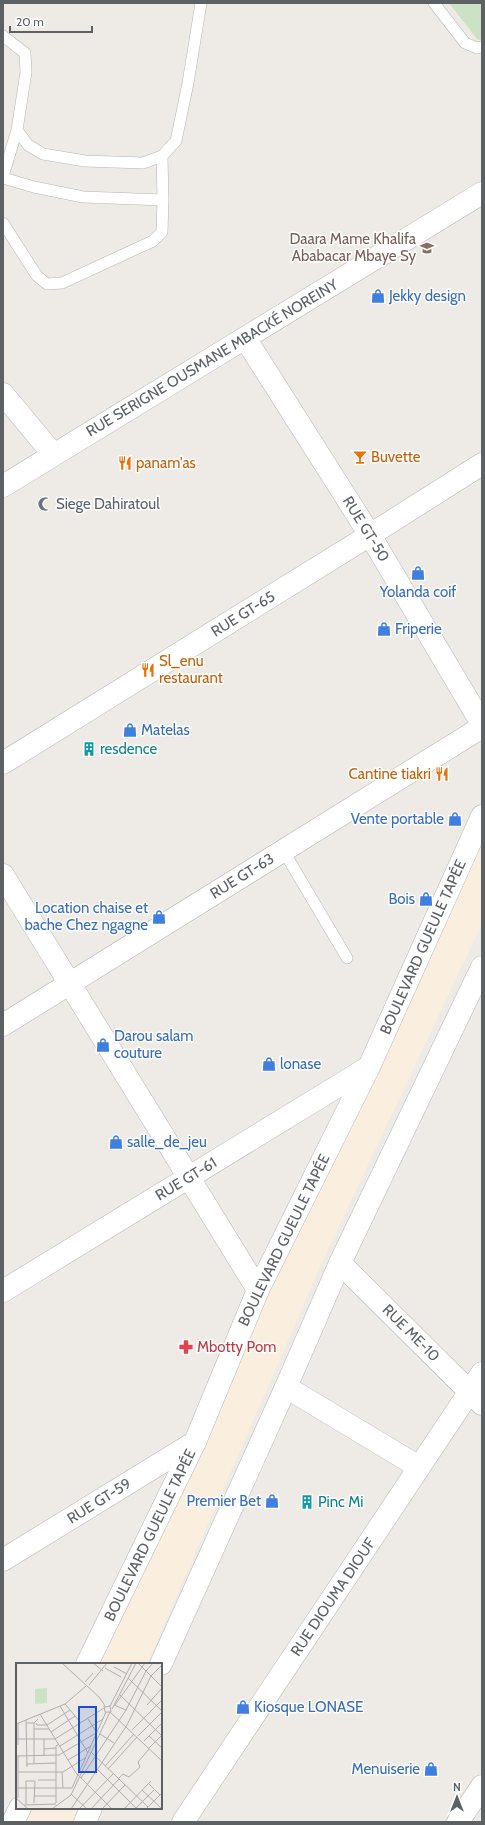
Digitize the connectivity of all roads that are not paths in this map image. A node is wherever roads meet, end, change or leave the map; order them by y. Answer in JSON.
{"nodes":[{"id":1,"x":201,"y":3,"type":"edge"},
{"id":2,"x":434,"y":3,"type":"edge"},
{"id":3,"x":3,"y":36,"type":"edge"},
{"id":4,"x":482,"y":47,"type":"edge"},
{"id":5,"x":17,"y":130,"type":"junction"},
{"id":6,"x":162,"y":156,"type":"junction"},
{"id":7,"x":3,"y":177,"type":"edge"},
{"id":8,"x":482,"y":193,"type":"edge"},
{"id":9,"x":164,"y":200,"type":"junction"},
{"id":10,"x":3,"y":223,"type":"edge"},
{"id":11,"x":245,"y":338,"type":"junction"},
{"id":12,"x":3,"y":394,"type":"edge"},
{"id":13,"x":53,"y":454,"type":"junction"},
{"id":14,"x":482,"y":464,"type":"edge"},
{"id":15,"x":3,"y":486,"type":"edge"},
{"id":16,"x":370,"y":536,"type":"junction"},
{"id":17,"x":482,"y":725,"type":"edge"},
{"id":18,"x":3,"y":763,"type":"edge"},
{"id":19,"x":482,"y":816,"type":"edge"},
{"id":20,"x":283,"y":850,"type":"junction"},
{"id":21,"x":3,"y":875,"type":"edge"},
{"id":22,"x":347,"y":958,"type":"dead end"},
{"id":23,"x":482,"y":967,"type":"edge"},
{"id":24,"x":70,"y":984,"type":"junction"},
{"id":25,"x":3,"y":1025,"type":"edge"},
{"id":26,"x":369,"y":1067,"type":"junction"},
{"id":27,"x":188,"y":1178,"type":"junction"},
{"id":28,"x":340,"y":1263,"type":"junction"},
{"id":29,"x":258,"y":1290,"type":"junction"},
{"id":30,"x":3,"y":1291,"type":"edge"},
{"id":31,"x":482,"y":1373,"type":"edge"},
{"id":32,"x":286,"y":1387,"type":"junction"},
{"id":33,"x":476,"y":1398,"type":"edge"},
{"id":34,"x":195,"y":1442,"type":"junction"},
{"id":35,"x":419,"y":1468,"type":"junction"},
{"id":36,"x":3,"y":1560,"type":"edge"},
{"id":37,"x":87,"y":1663,"type":"edge"},
{"id":38,"x":161,"y":1663,"type":"edge"},
{"id":39,"x":482,"y":1786,"type":"edge"},
{"id":40,"x":20,"y":1809,"type":"edge"},
{"id":41,"x":92,"y":1809,"type":"edge"},
{"id":42,"x":13,"y":1822,"type":"edge"},
{"id":43,"x":85,"y":1822,"type":"edge"},
{"id":44,"x":183,"y":1822,"type":"edge"},
{"id":45,"x":458,"y":1822,"type":"edge"}],
"edges":[{"from":1,"to":6,"type":"lane"},
{"from":2,"to":4,"type":"lane"},
{"from":3,"to":5,"type":"lane"},
{"from":5,"to":6,"type":"lane"},
{"from":5,"to":7,"type":"lane"},
{"from":6,"to":9,"type":"lane"},
{"from":7,"to":9,"type":"lane"},
{"from":8,"to":11,"type":"street","name":"RUE SERIGNE OUSMANE MBACKÉ NOREINY"},
{"from":9,"to":10,"type":"lane"},
{"from":11,"to":13,"type":"street","name":"RUE SERIGNE OUSMANE MBACKÉ NOREINY"},
{"from":11,"to":16,"type":"street","name":"RUE GT-50"},
{"from":12,"to":13,"type":"street"},
{"from":13,"to":15,"type":"street","name":"RUE SERIGNE OUSMANE MBACKÉ NOREINY"},
{"from":14,"to":16,"type":"street","name":"RUE GT-65"},
{"from":16,"to":17,"type":"street","name":"RUE GT-50"},
{"from":16,"to":18,"type":"street","name":"RUE GT-65"},
{"from":17,"to":20,"type":"street","name":"RUE GT-63"},
{"from":19,"to":26,"type":"street","name":"BOULEVARD GUEULE TAPÉE"},
{"from":20,"to":22,"type":"lane"},
{"from":20,"to":24,"type":"street","name":"RUE GT-63"},
{"from":21,"to":24,"type":"street"},
{"from":23,"to":28,"type":"street"},
{"from":24,"to":25,"type":"street","name":"RUE GT-63"},
{"from":24,"to":27,"type":"street"},
{"from":26,"to":27,"type":"street","name":"RUE GT-61"},
{"from":26,"to":29,"type":"street","name":"BOULEVARD GUEULE TAPÉE"},
{"from":27,"to":29,"type":"street"},
{"from":27,"to":30,"type":"street","name":"RUE GT-61"},
{"from":28,"to":32,"type":"street"},
{"from":28,"to":33,"type":"street","name":"RUE ME-10"},
{"from":29,"to":34,"type":"street","name":"BOULEVARD GUEULE TAPÉE"},
{"from":31,"to":33,"type":"street","name":"RUE DIOUMA DIOUF"},
{"from":32,"to":35,"type":"street"},
{"from":32,"to":38,"type":"street"},
{"from":33,"to":35,"type":"street","name":"RUE DIOUMA DIOUF"},
{"from":34,"to":36,"type":"street","name":"RUE GT-59"},
{"from":34,"to":37,"type":"street","name":"BOULEVARD GUEULE TAPÉE"},
{"from":35,"to":44,"type":"street","name":"RUE DIOUMA DIOUF"},
{"from":39,"to":45,"type":"street"},
{"from":40,"to":42,"type":"street"},
{"from":41,"to":43,"type":"street"}]}
